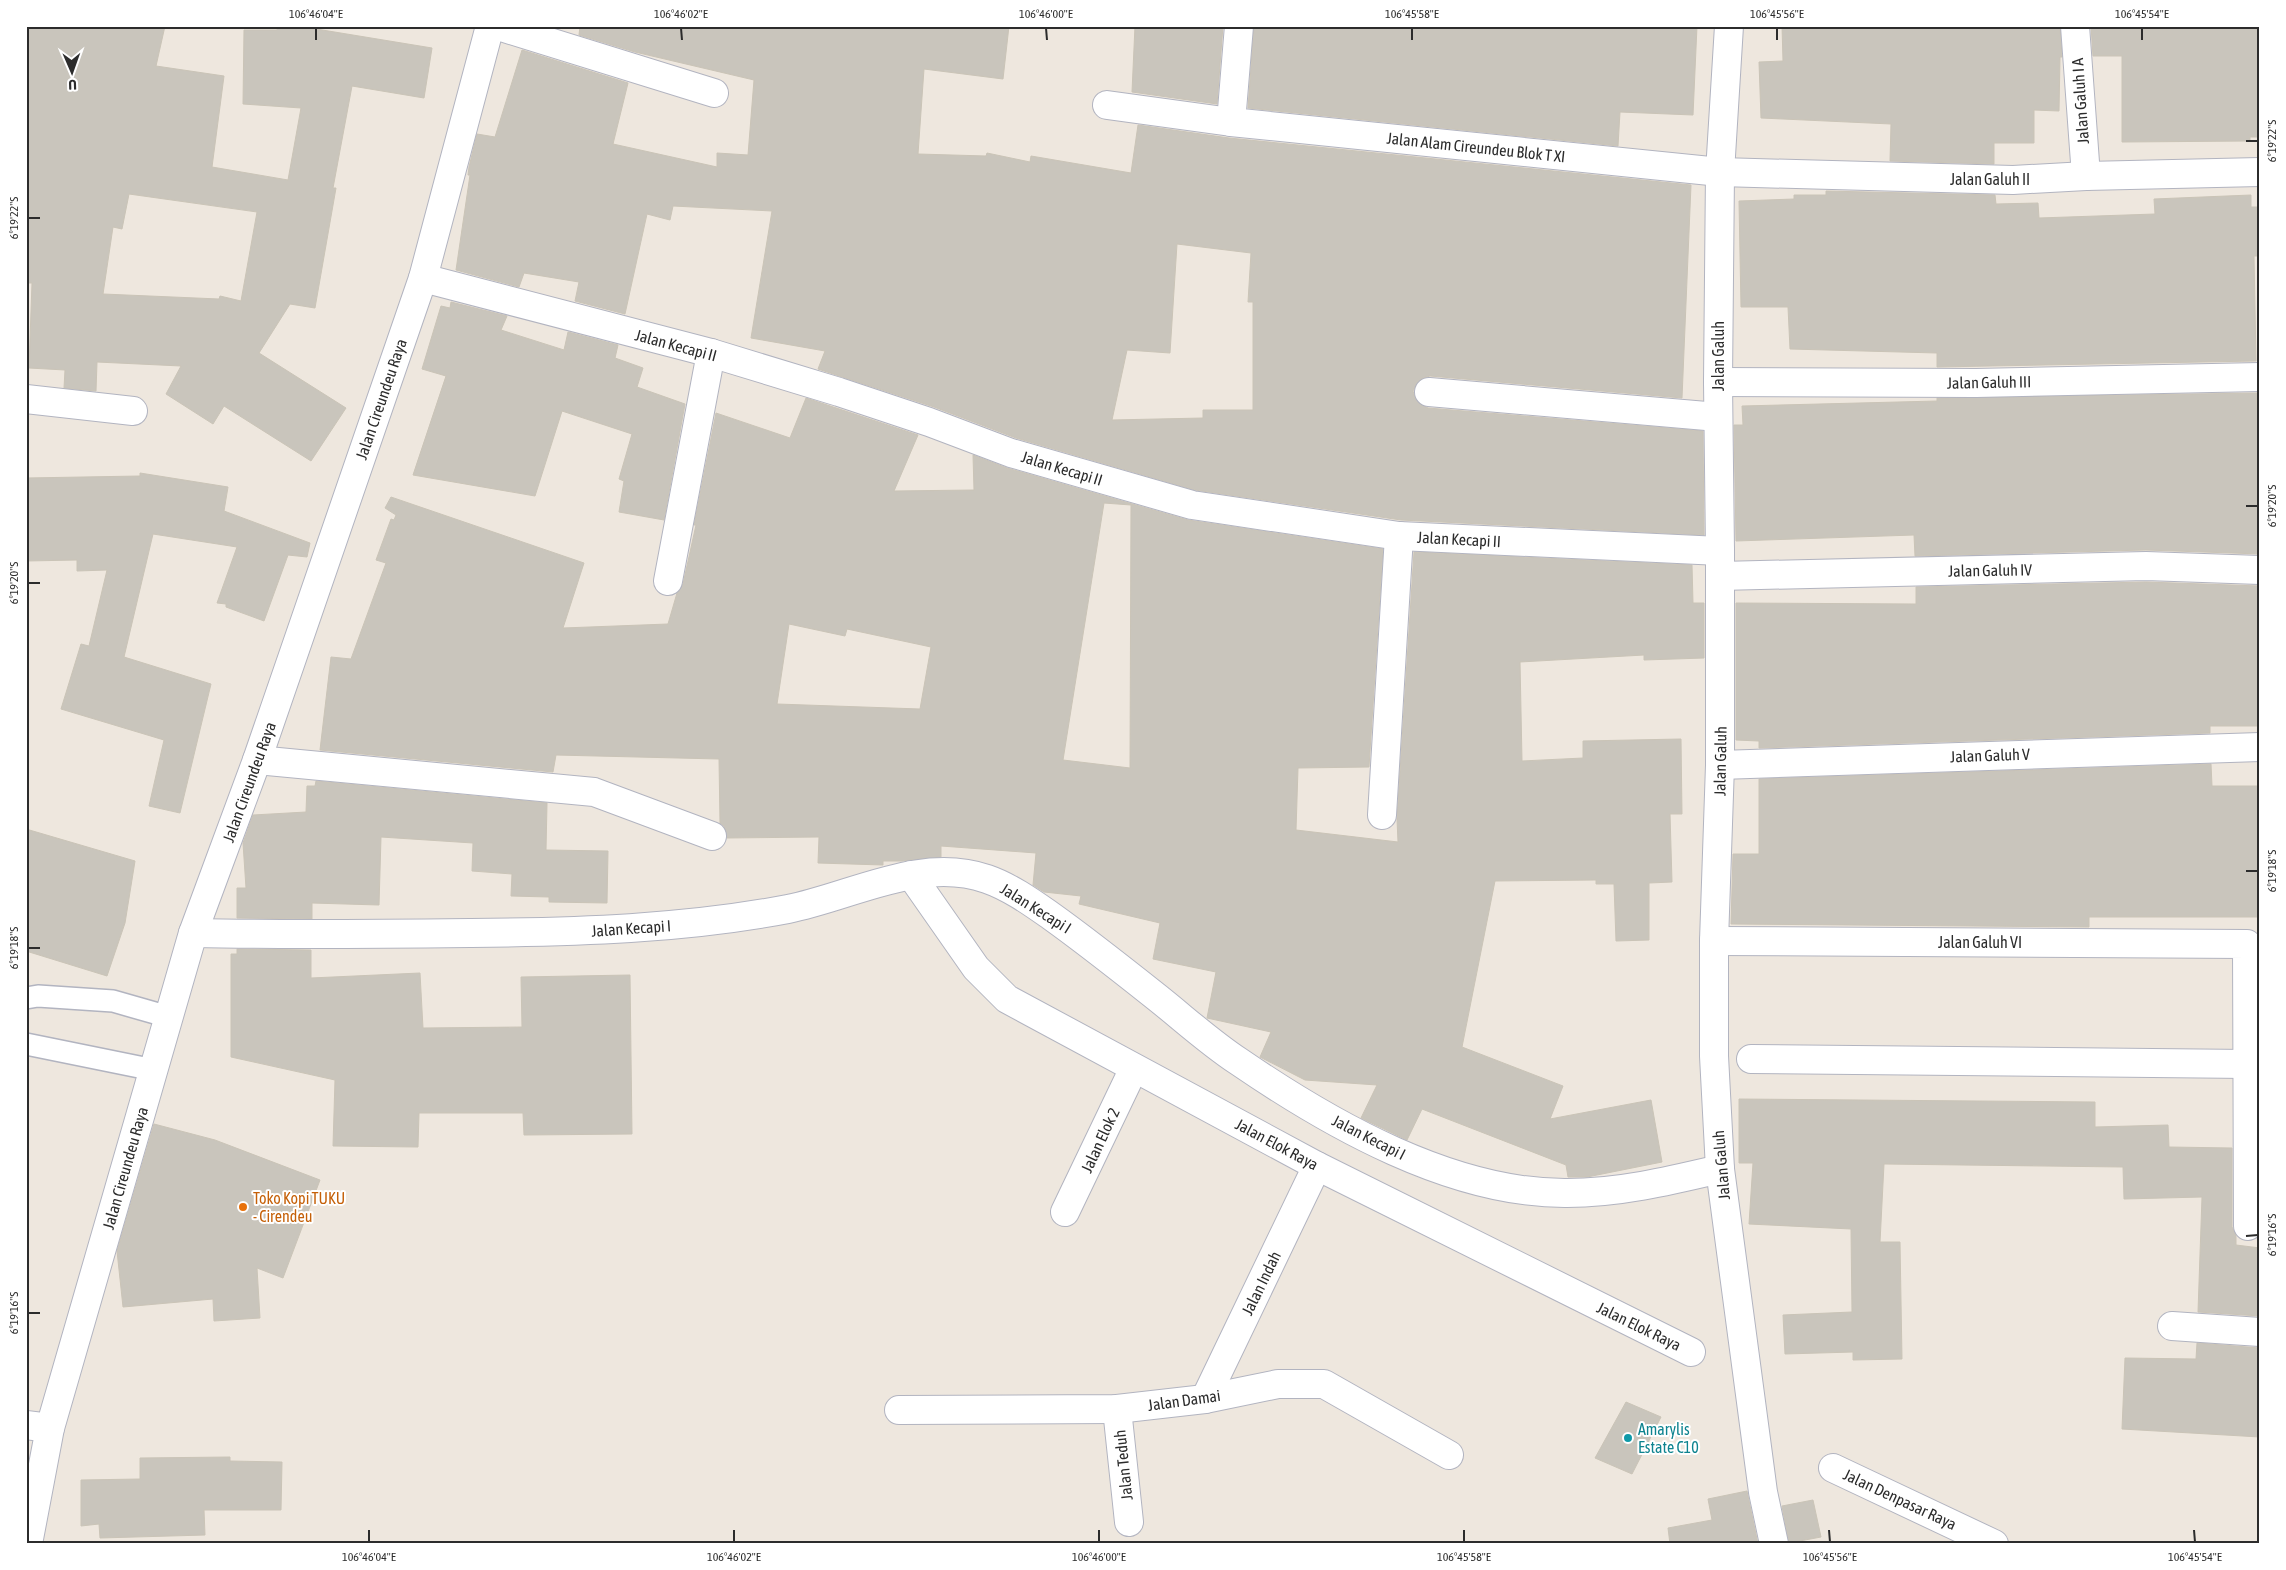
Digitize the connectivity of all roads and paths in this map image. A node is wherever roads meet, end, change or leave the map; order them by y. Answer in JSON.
{"nodes":[{"id":1,"x":490,"y":26,"type":"edge"},
{"id":2,"x":498,"y":26,"type":"edge"},
{"id":3,"x":1239,"y":26,"type":"edge"},
{"id":4,"x":1729,"y":26,"type":"edge"},
{"id":5,"x":2075,"y":26,"type":"edge"},
{"id":6,"x":714,"y":93,"type":"dead end"},
{"id":7,"x":1107,"y":105,"type":"dead end"},
{"id":8,"x":1231,"y":122,"type":"junction"},
{"id":9,"x":1720,"y":172,"type":"junction"},
{"id":10,"x":2260,"y":172,"type":"edge"},
{"id":11,"x":2086,"y":176,"type":"junction"},
{"id":12,"x":423,"y":278,"type":"junction"},
{"id":13,"x":710,"y":353,"type":"junction"},
{"id":14,"x":2260,"y":377,"type":"edge"},
{"id":15,"x":1718,"y":382,"type":"junction"},
{"id":16,"x":1429,"y":392,"type":"dead end"},
{"id":17,"x":26,"y":399,"type":"edge"},
{"id":18,"x":133,"y":411,"type":"dead end"},
{"id":19,"x":1718,"y":417,"type":"junction"},
{"id":20,"x":1398,"y":536,"type":"junction"},
{"id":21,"x":1720,"y":563,"type":"junction"},
{"id":22,"x":2260,"y":570,"type":"edge"},
{"id":23,"x":668,"y":581,"type":"dead end"},
{"id":24,"x":2260,"y":747,"type":"edge"},
{"id":25,"x":257,"y":760,"type":"junction"},
{"id":26,"x":1720,"y":765,"type":"junction"},
{"id":27,"x":1382,"y":815,"type":"dead end"},
{"id":28,"x":712,"y":836,"type":"dead end"},
{"id":29,"x":912,"y":875,"type":"junction"},
{"id":30,"x":193,"y":933,"type":"junction"},
{"id":31,"x":1714,"y":941,"type":"junction"},
{"id":32,"x":26,"y":998,"type":"edge"},
{"id":33,"x":169,"y":1017,"type":"junction"},
{"id":34,"x":26,"y":1044,"type":"edge"},
{"id":35,"x":1751,"y":1059,"type":"dead end"},
{"id":36,"x":2248,"y":1064,"type":"junction"},
{"id":37,"x":1134,"y":1068,"type":"junction"},
{"id":38,"x":154,"y":1070,"type":"junction"},
{"id":39,"x":1317,"y":1166,"type":"junction"},
{"id":40,"x":1720,"y":1169,"type":"junction"},
{"id":41,"x":1065,"y":1212,"type":"dead end"},
{"id":42,"x":2248,"y":1226,"type":"dead end"},
{"id":43,"x":2172,"y":1326,"type":"dead end"},
{"id":44,"x":2260,"y":1332,"type":"edge"},
{"id":45,"x":1691,"y":1352,"type":"dead end"},
{"id":46,"x":1204,"y":1399,"type":"junction"},
{"id":47,"x":1117,"y":1409,"type":"junction"},
{"id":48,"x":899,"y":1410,"type":"dead end"},
{"id":49,"x":38,"y":1427,"type":"edge"},
{"id":50,"x":1449,"y":1455,"type":"dead end"},
{"id":51,"x":1833,"y":1468,"type":"dead end"},
{"id":52,"x":1129,"y":1522,"type":"dead end"},
{"id":53,"x":28,"y":1544,"type":"edge"},
{"id":54,"x":1774,"y":1544,"type":"edge"},
{"id":55,"x":1994,"y":1544,"type":"edge"}],
"edges":[{"from":1,"to":12,"type":"street","name":"Jalan Cireundeu Raya"},
{"from":2,"to":6,"type":"street"},
{"from":3,"to":8,"type":"street"},
{"from":4,"to":9,"type":"street","name":"Jalan Galuh"},
{"from":5,"to":11,"type":"street","name":"Jalan Galuh I A"},
{"from":7,"to":8,"type":"street","name":"Jalan Alam Cireundeu Blok T XI"},
{"from":8,"to":9,"type":"street","name":"Jalan Alam Cireundeu Blok T XI"},
{"from":9,"to":11,"type":"street","name":"Jalan Galuh II"},
{"from":9,"to":15,"type":"street","name":"Jalan Galuh"},
{"from":10,"to":11,"type":"street","name":"Jalan Galuh II"},
{"from":12,"to":13,"type":"street","name":"Jalan Kecapi II"},
{"from":12,"to":25,"type":"street","name":"Jalan Cireundeu Raya"},
{"from":13,"to":20,"type":"street","name":"Jalan Kecapi II"},
{"from":13,"to":23,"type":"street"},
{"from":14,"to":15,"type":"street","name":"Jalan Galuh III"},
{"from":15,"to":19,"type":"street","name":"Jalan Galuh"},
{"from":16,"to":19,"type":"street"},
{"from":17,"to":18,"type":"street"},
{"from":19,"to":21,"type":"street","name":"Jalan Galuh"},
{"from":20,"to":21,"type":"street","name":"Jalan Kecapi II"},
{"from":20,"to":27,"type":"street"},
{"from":21,"to":22,"type":"street","name":"Jalan Galuh IV"},
{"from":21,"to":26,"type":"street","name":"Jalan Galuh"},
{"from":24,"to":26,"type":"street","name":"Jalan Galuh V"},
{"from":25,"to":28,"type":"street"},
{"from":25,"to":30,"type":"street","name":"Jalan Cireundeu Raya"},
{"from":26,"to":31,"type":"street","name":"Jalan Galuh"},
{"from":29,"to":30,"type":"street","name":"Jalan Kecapi I"},
{"from":29,"to":37,"type":"street","name":"Jalan Elok Raya"},
{"from":29,"to":40,"type":"street","name":"Jalan Kecapi I"},
{"from":30,"to":33,"type":"street","name":"Jalan Cireundeu Raya"},
{"from":31,"to":36,"type":"street","name":"Jalan Galuh VI"},
{"from":31,"to":40,"type":"street","name":"Jalan Galuh"},
{"from":32,"to":33,"type":"lane"},
{"from":33,"to":38,"type":"street","name":"Jalan Cireundeu Raya"},
{"from":34,"to":38,"type":"lane"},
{"from":35,"to":36,"type":"street"},
{"from":36,"to":42,"type":"street"},
{"from":37,"to":39,"type":"street","name":"Jalan Elok Raya"},
{"from":37,"to":41,"type":"street","name":"Jalan Elok 2"},
{"from":38,"to":49,"type":"street","name":"Jalan Cireundeu Raya"},
{"from":39,"to":45,"type":"street","name":"Jalan Elok Raya"},
{"from":39,"to":46,"type":"street","name":"Jalan Indah"},
{"from":40,"to":54,"type":"street","name":"Jalan Galuh"},
{"from":43,"to":44,"type":"street"},
{"from":46,"to":47,"type":"street","name":"Jalan Damai"},
{"from":46,"to":50,"type":"street","name":"Jalan Damai"},
{"from":47,"to":48,"type":"street","name":"Jalan Damai"},
{"from":47,"to":52,"type":"street","name":"Jalan Teduh"},
{"from":49,"to":53,"type":"street","name":"Jalan Cireundeu Raya"},
{"from":51,"to":55,"type":"street","name":"Jalan Denpasar Raya"}]}
